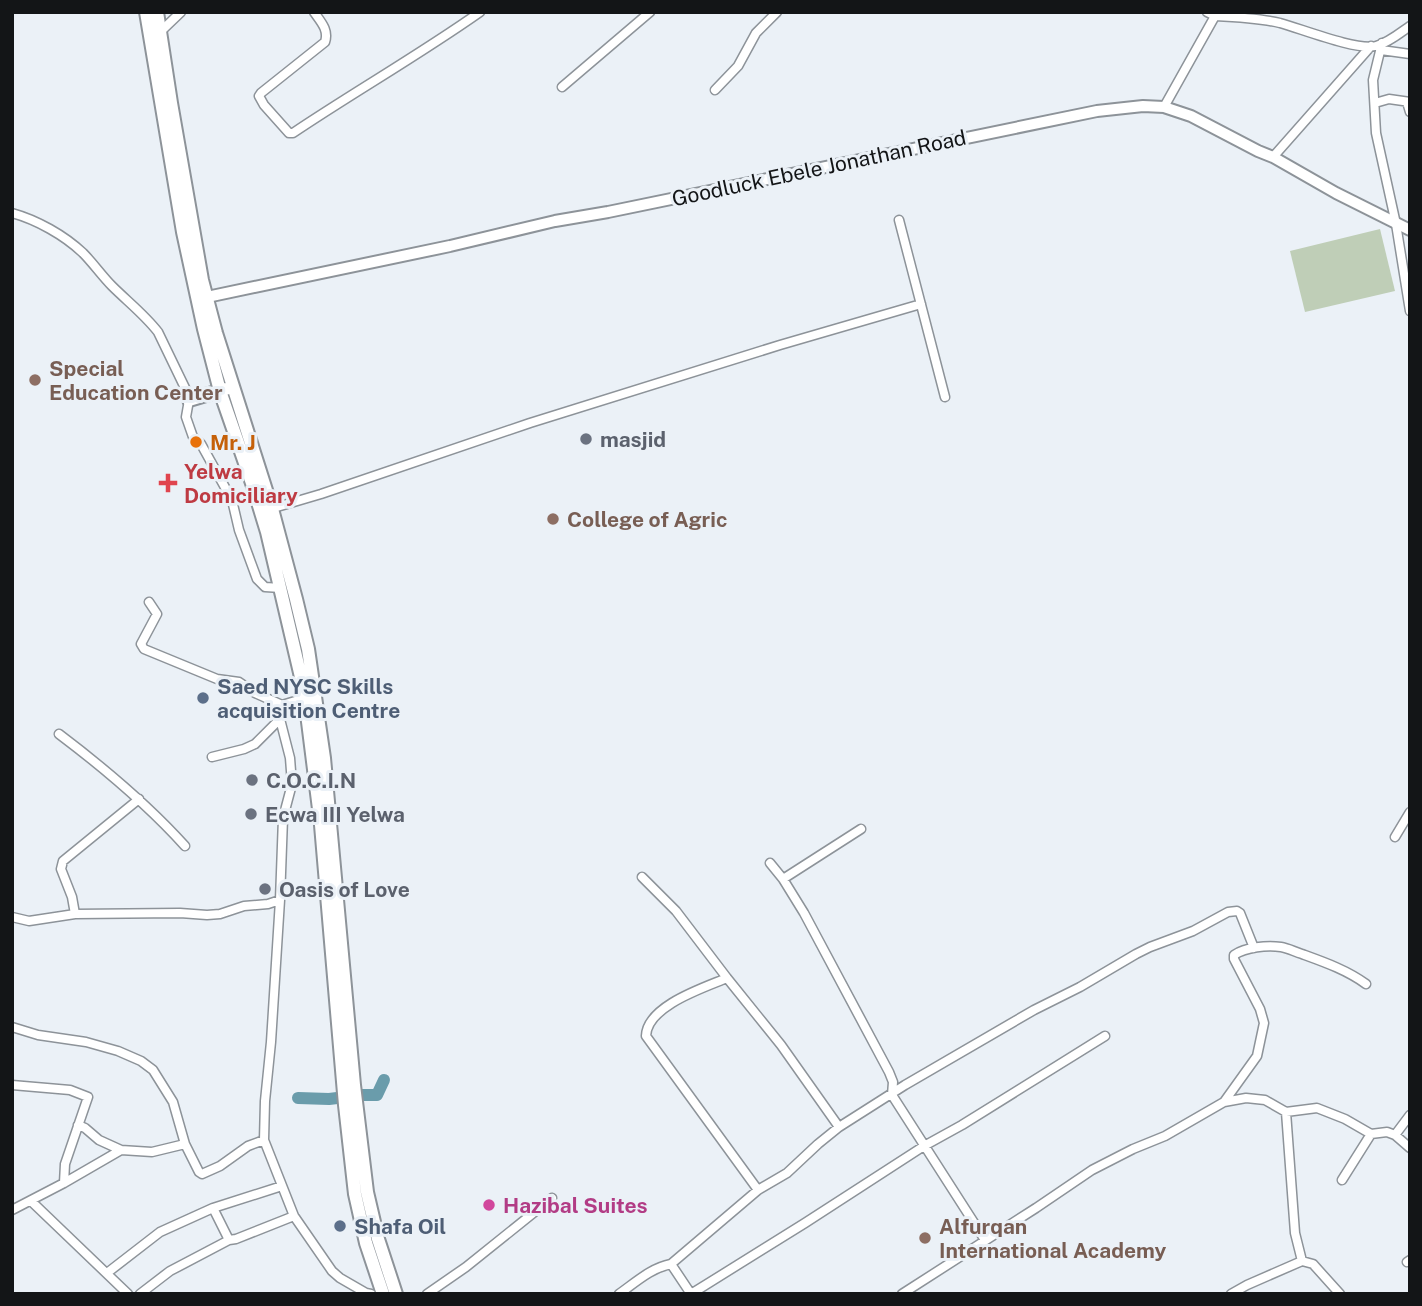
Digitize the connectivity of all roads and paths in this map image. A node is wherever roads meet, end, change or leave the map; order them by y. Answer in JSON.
{"nodes":[{"id":1,"x":146,"y":12,"type":"edge"},
{"id":2,"x":157,"y":12,"type":"edge"},
{"id":3,"x":181,"y":12,"type":"edge"},
{"id":4,"x":314,"y":12,"type":"edge"},
{"id":5,"x":480,"y":12,"type":"edge"},
{"id":6,"x":650,"y":12,"type":"edge"},
{"id":7,"x":777,"y":12,"type":"edge"},
{"id":8,"x":1213,"y":14,"type":"edge"},
{"id":9,"x":1250,"y":15,"type":"edge"},
{"id":10,"x":1410,"y":26,"type":"edge"},
{"id":11,"x":155,"y":36,"type":"junction"},
{"id":12,"x":1371,"y":46,"type":"junction"},
{"id":13,"x":1381,"y":46,"type":"junction"},
{"id":14,"x":1410,"y":54,"type":"edge"},
{"id":15,"x":562,"y":87,"type":"dead end"},
{"id":16,"x":715,"y":90,"type":"dead end"},
{"id":17,"x":1408,"y":102,"type":"edge"},
{"id":18,"x":1375,"y":103,"type":"junction"},
{"id":19,"x":1164,"y":107,"type":"junction"},
{"id":20,"x":1410,"y":112,"type":"edge"},
{"id":21,"x":1273,"y":157,"type":"junction"},
{"id":22,"x":12,"y":213,"type":"edge"},
{"id":23,"x":899,"y":220,"type":"dead end"},
{"id":24,"x":1396,"y":224,"type":"junction"},
{"id":25,"x":1410,"y":230,"type":"edge"},
{"id":26,"x":207,"y":297,"type":"junction"},
{"id":27,"x":921,"y":304,"type":"junction"},
{"id":28,"x":1410,"y":311,"type":"edge"},
{"id":29,"x":226,"y":388,"type":"junction"},
{"id":30,"x":945,"y":397,"type":"dead end"},
{"id":31,"x":189,"y":400,"type":"junction"},
{"id":32,"x":266,"y":511,"type":"junction"},
{"id":33,"x":281,"y":588,"type":"junction"},
{"id":34,"x":149,"y":603,"type":"dead end"},
{"id":35,"x":305,"y":698,"type":"junction"},
{"id":36,"x":282,"y":705,"type":"junction"},
{"id":37,"x":280,"y":719,"type":"junction"},
{"id":38,"x":59,"y":734,"type":"dead end"},
{"id":39,"x":212,"y":757,"type":"dead end"},
{"id":40,"x":139,"y":799,"type":"junction"},
{"id":41,"x":1410,"y":812,"type":"edge"},
{"id":42,"x":861,"y":829,"type":"dead end"},
{"id":43,"x":1395,"y":837,"type":"dead end"},
{"id":44,"x":185,"y":846,"type":"dead end"},
{"id":45,"x":770,"y":863,"type":"dead end"},
{"id":46,"x":642,"y":877,"type":"dead end"},
{"id":47,"x":783,"y":879,"type":"junction"},
{"id":48,"x":280,"y":900,"type":"junction"},
{"id":49,"x":75,"y":914,"type":"junction"},
{"id":50,"x":12,"y":917,"type":"edge"},
{"id":51,"x":1254,"y":948,"type":"junction"},
{"id":52,"x":727,"y":978,"type":"junction"},
{"id":53,"x":1366,"y":984,"type":"dead end"},
{"id":54,"x":12,"y":1027,"type":"edge"},
{"id":55,"x":1105,"y":1036,"type":"dead end"},
{"id":56,"x":12,"y":1085,"type":"edge"},
{"id":57,"x":349,"y":1085,"type":"junction"},
{"id":58,"x":892,"y":1094,"type":"junction"},
{"id":59,"x":1224,"y":1102,"type":"junction"},
{"id":60,"x":351,"y":1105,"type":"junction"},
{"id":61,"x":1286,"y":1111,"type":"junction"},
{"id":62,"x":1410,"y":1115,"type":"edge"},
{"id":63,"x":78,"y":1125,"type":"junction"},
{"id":64,"x":839,"y":1127,"type":"junction"},
{"id":65,"x":1371,"y":1134,"type":"junction"},
{"id":66,"x":1395,"y":1135,"type":"junction"},
{"id":67,"x":264,"y":1140,"type":"junction"},
{"id":68,"x":186,"y":1144,"type":"junction"},
{"id":69,"x":924,"y":1146,"type":"junction"},
{"id":70,"x":1410,"y":1148,"type":"edge"},
{"id":71,"x":121,"y":1150,"type":"junction"},
{"id":72,"x":1342,"y":1180,"type":"dead end"},
{"id":73,"x":64,"y":1183,"type":"junction"},
{"id":74,"x":282,"y":1186,"type":"junction"},
{"id":75,"x":758,"y":1190,"type":"junction"},
{"id":76,"x":552,"y":1198,"type":"dead end"},
{"id":77,"x":31,"y":1201,"type":"junction"},
{"id":78,"x":213,"y":1208,"type":"junction"},
{"id":79,"x":12,"y":1210,"type":"edge"},
{"id":80,"x":294,"y":1216,"type":"junction"},
{"id":81,"x":229,"y":1240,"type":"junction"},
{"id":82,"x":985,"y":1240,"type":"junction"},
{"id":83,"x":1302,"y":1261,"type":"junction"},
{"id":84,"x":671,"y":1264,"type":"junction"},
{"id":85,"x":107,"y":1273,"type":"junction"},
{"id":86,"x":128,"y":1294,"type":"edge"},
{"id":87,"x":140,"y":1294,"type":"edge"},
{"id":88,"x":368,"y":1294,"type":"edge"},
{"id":89,"x":383,"y":1294,"type":"edge"},
{"id":90,"x":396,"y":1294,"type":"edge"},
{"id":91,"x":427,"y":1294,"type":"edge"},
{"id":92,"x":619,"y":1294,"type":"edge"},
{"id":93,"x":902,"y":1294,"type":"edge"},
{"id":94,"x":1231,"y":1294,"type":"edge"},
{"id":95,"x":1339,"y":1294,"type":"edge"}],
"edges":[{"from":1,"to":11,"type":"main road"},
{"from":2,"to":11,"type":"main road"},
{"from":3,"to":11,"type":"street"},
{"from":4,"to":5,"type":"street"},
{"from":6,"to":15,"type":"street"},
{"from":7,"to":16,"type":"street"},
{"from":8,"to":9,"type":"street"},
{"from":8,"to":19,"type":"street"},
{"from":9,"to":12,"type":"street"},
{"from":10,"to":13,"type":"street"},
{"from":11,"to":26,"type":"main road"},
{"from":11,"to":29,"type":"main road"},
{"from":12,"to":13,"type":"street"},
{"from":12,"to":21,"type":"street"},
{"from":13,"to":14,"type":"street"},
{"from":13,"to":18,"type":"street"},
{"from":17,"to":18,"type":"street"},
{"from":17,"to":20,"type":"street"},
{"from":18,"to":24,"type":"street"},
{"from":19,"to":21,"type":"main road","name":"Goodluck Ebele Jonathan Road"},
{"from":19,"to":26,"type":"main road","name":"Goodluck Ebele Jonathan Road"},
{"from":21,"to":24,"type":"main road","name":"Goodluck Ebele Jonathan Road"},
{"from":22,"to":31,"type":"street"},
{"from":23,"to":27,"type":"street"},
{"from":24,"to":25,"type":"main road","name":"Goodluck Ebele Jonathan Road"},
{"from":24,"to":28,"type":"street"},
{"from":26,"to":29,"type":"main road"},
{"from":27,"to":30,"type":"street"},
{"from":27,"to":32,"type":"street"},
{"from":29,"to":31,"type":"main road"},
{"from":29,"to":32,"type":"main road"},
{"from":31,"to":33,"type":"street"},
{"from":32,"to":33,"type":"main road"},
{"from":32,"to":57,"type":"main road"},
{"from":33,"to":35,"type":"main road"},
{"from":34,"to":36,"type":"street"},
{"from":35,"to":36,"type":"street"},
{"from":35,"to":57,"type":"main road"},
{"from":36,"to":37,"type":"street"},
{"from":37,"to":39,"type":"street"},
{"from":37,"to":48,"type":"street"},
{"from":38,"to":40,"type":"street"},
{"from":40,"to":44,"type":"street"},
{"from":40,"to":49,"type":"street"},
{"from":41,"to":43,"type":"street"},
{"from":42,"to":47,"type":"street"},
{"from":45,"to":47,"type":"street"},
{"from":46,"to":52,"type":"street"},
{"from":47,"to":58,"type":"street"},
{"from":48,"to":49,"type":"street"},
{"from":48,"to":67,"type":"street"},
{"from":49,"to":50,"type":"street"},
{"from":51,"to":53,"type":"street"},
{"from":51,"to":58,"type":"street"},
{"from":51,"to":59,"type":"street"},
{"from":52,"to":64,"type":"street"},
{"from":52,"to":75,"type":"street"},
{"from":54,"to":68,"type":"street"},
{"from":55,"to":69,"type":"street"},
{"from":56,"to":63,"type":"street"},
{"from":57,"to":60,"type":"main road"},
{"from":58,"to":64,"type":"street"},
{"from":58,"to":69,"type":"street"},
{"from":59,"to":61,"type":"street"},
{"from":59,"to":82,"type":"street"},
{"from":60,"to":89,"type":"main road"},
{"from":60,"to":90,"type":"main road"},
{"from":61,"to":65,"type":"street"},
{"from":61,"to":83,"type":"street"},
{"from":62,"to":66,"type":"street"},
{"from":63,"to":71,"type":"street"},
{"from":63,"to":73,"type":"street"},
{"from":64,"to":75,"type":"street"},
{"from":65,"to":66,"type":"street"},
{"from":65,"to":72,"type":"street"},
{"from":66,"to":70,"type":"street"},
{"from":67,"to":68,"type":"street"},
{"from":67,"to":74,"type":"street"},
{"from":68,"to":71,"type":"street"},
{"from":69,"to":82,"type":"street"},
{"from":69,"to":84,"type":"street"},
{"from":71,"to":73,"type":"street"},
{"from":73,"to":77,"type":"street"},
{"from":74,"to":78,"type":"street"},
{"from":74,"to":80,"type":"street"},
{"from":75,"to":84,"type":"street"},
{"from":76,"to":91,"type":"street"},
{"from":77,"to":79,"type":"street"},
{"from":77,"to":85,"type":"street"},
{"from":78,"to":81,"type":"street"},
{"from":78,"to":85,"type":"street"},
{"from":80,"to":81,"type":"street"},
{"from":80,"to":88,"type":"street"},
{"from":81,"to":87,"type":"street"},
{"from":82,"to":93,"type":"street"},
{"from":83,"to":94,"type":"street"},
{"from":83,"to":95,"type":"street"},
{"from":84,"to":92,"type":"street"},
{"from":85,"to":86,"type":"street"}]}
